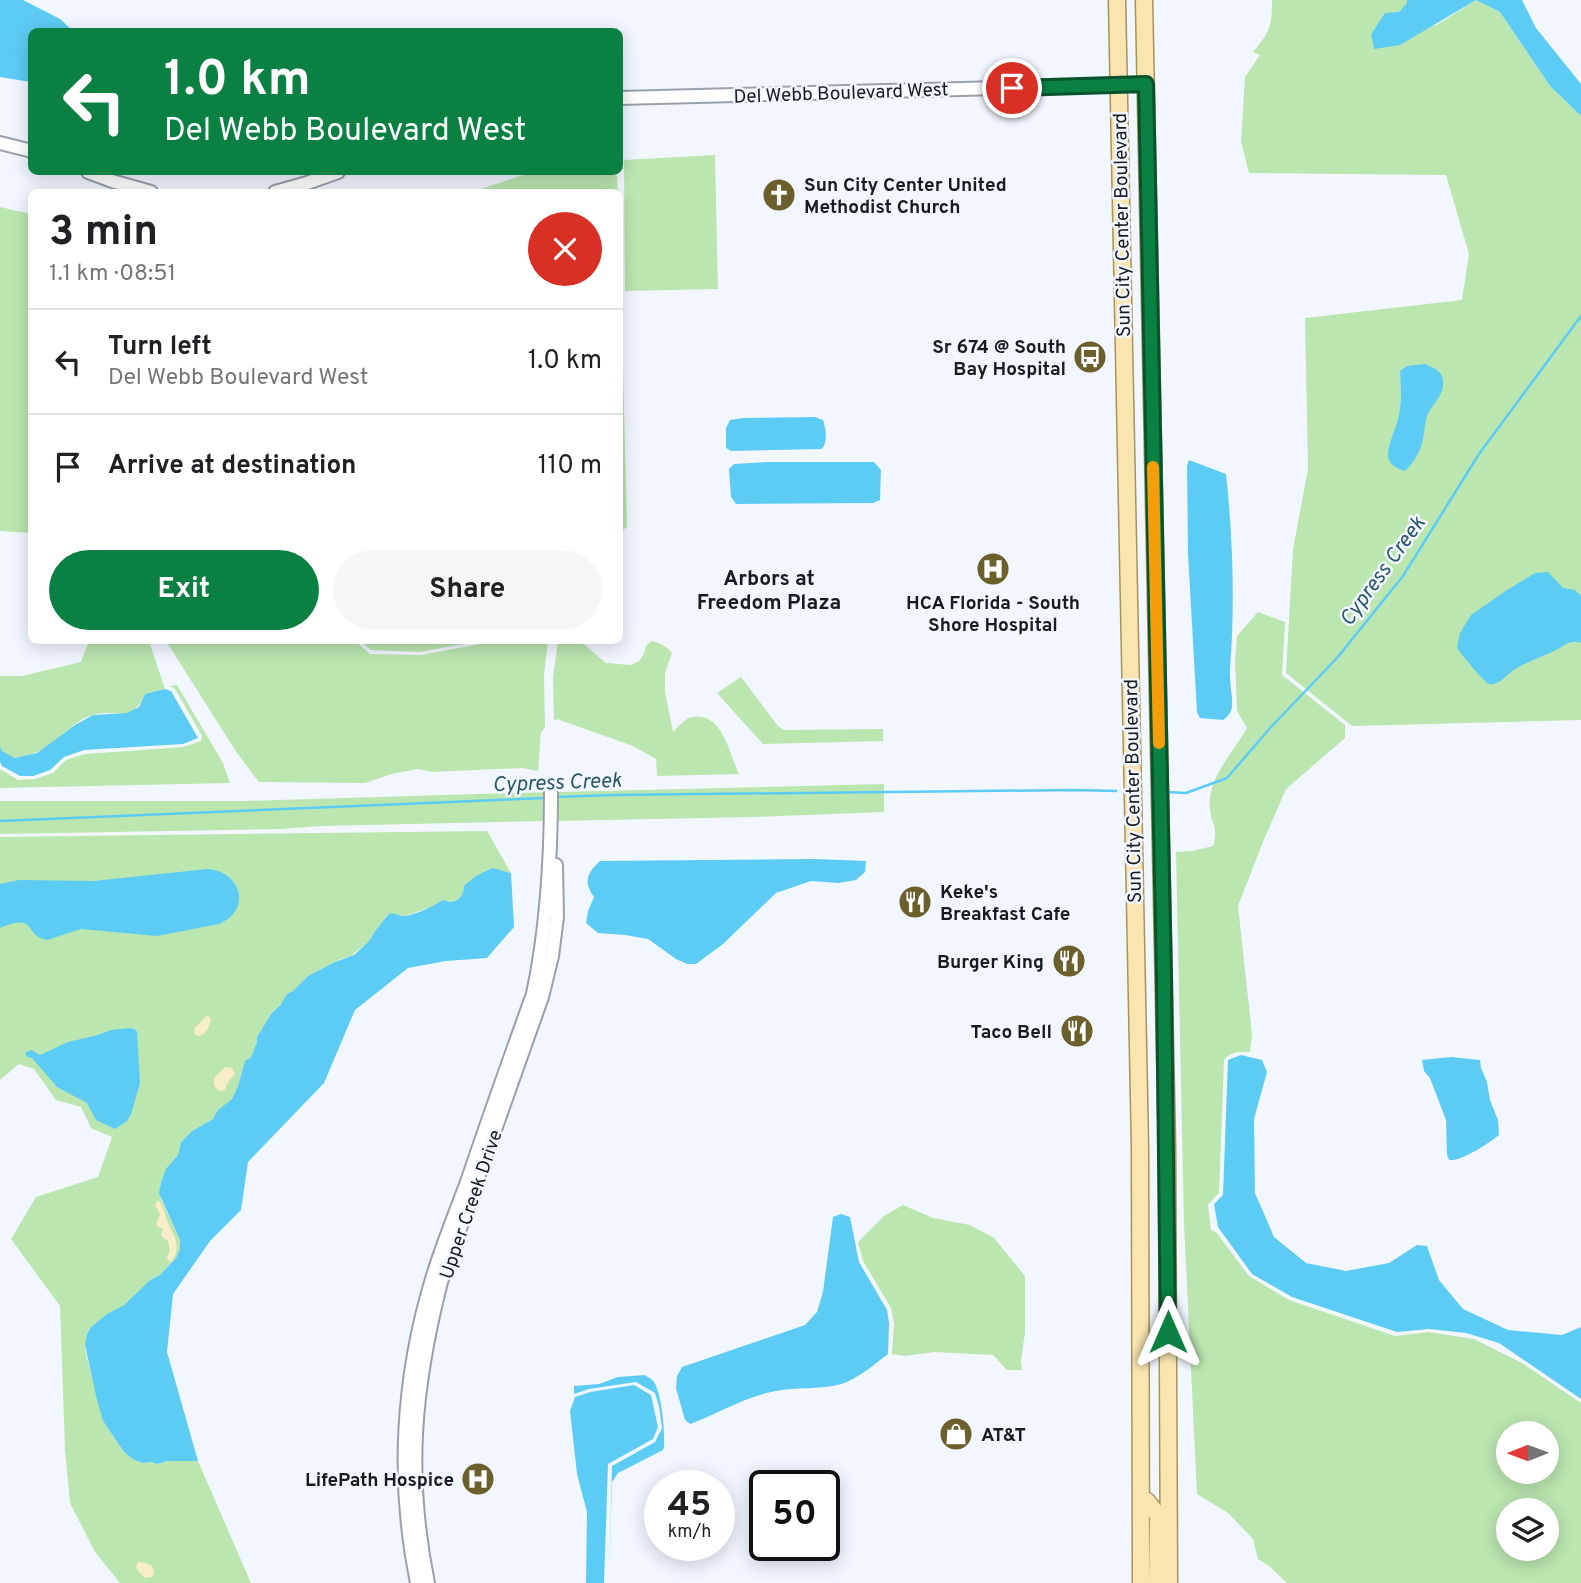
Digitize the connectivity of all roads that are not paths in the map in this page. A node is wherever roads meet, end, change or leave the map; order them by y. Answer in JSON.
{"nodes":[{"id":1,"x":1117,"y":0,"type":"edge"},
{"id":2,"x":1144,"y":0,"type":"edge"},
{"id":3,"x":1119,"y":84,"type":"junction"},
{"id":4,"x":1146,"y":84,"type":"junction"},
{"id":5,"x":623,"y":98,"type":"edge"},
{"id":6,"x":0,"y":143,"type":"edge"},
{"id":7,"x":28,"y":150,"type":"edge"},
{"id":8,"x":96,"y":175,"type":"edge"},
{"id":9,"x":330,"y":175,"type":"edge"},
{"id":10,"x":140,"y":189,"type":"edge"},
{"id":11,"x":287,"y":189,"type":"edge"},
{"id":12,"x":551,"y":792,"type":"dead end"},
{"id":13,"x":551,"y":830,"type":"junction"},
{"id":14,"x":1142,"y":1499,"type":"junction"},
{"id":15,"x":417,"y":1583,"type":"edge"},
{"id":16,"x":428,"y":1583,"type":"edge"},
{"id":17,"x":1141,"y":1583,"type":"edge"},
{"id":18,"x":1157,"y":1583,"type":"edge"},
{"id":19,"x":1169,"y":1583,"type":"edge"}],
"edges":[{"from":1,"to":3,"type":"main road","name":"Sun City Center Boulevard"},
{"from":2,"to":4,"type":"main road","name":"Sun City Center Boulevard"},
{"from":3,"to":4,"type":"street","name":"Del Webb Boulevard West"},
{"from":3,"to":5,"type":"street","name":"Del Webb Boulevard West"},
{"from":3,"to":14,"type":"main road","name":"Sun City Center Boulevard"},
{"from":4,"to":19,"type":"main road","name":"Sun City Center Boulevard"},
{"from":6,"to":7,"type":"street"},
{"from":8,"to":10,"type":"street"},
{"from":9,"to":11,"type":"street"},
{"from":12,"to":13,"type":"street","name":"Upper Creek Drive"},
{"from":13,"to":15,"type":"street","name":"Upper Creek Drive"},
{"from":13,"to":16,"type":"street","name":"Upper Creek Drive"},
{"from":14,"to":17,"type":"main road","name":"Sun City Center Boulevard"},
{"from":14,"to":18,"type":"main road"}]}
